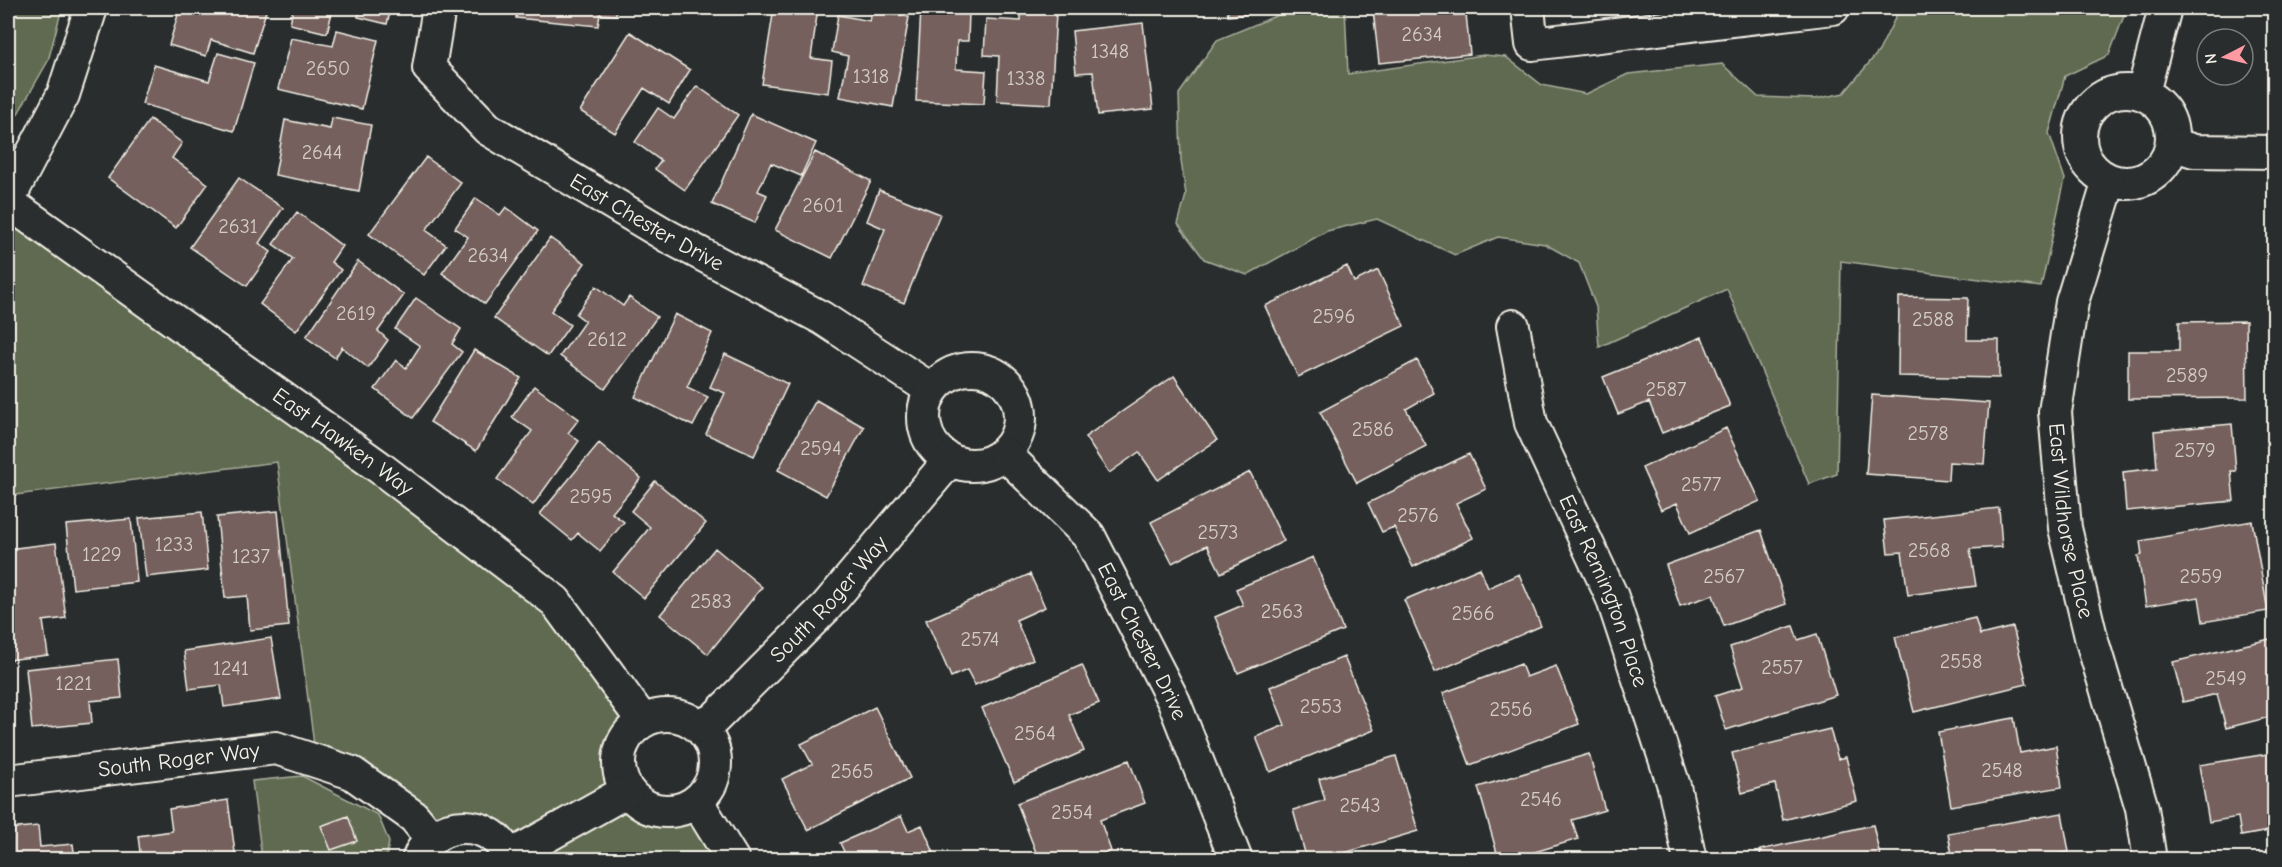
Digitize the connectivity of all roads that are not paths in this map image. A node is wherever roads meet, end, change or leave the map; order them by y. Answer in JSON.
{"nodes":[{"id":1,"x":91,"y":8,"type":"edge"},
{"id":2,"x":440,"y":8,"type":"edge"},
{"id":3,"x":1528,"y":8,"type":"edge"},
{"id":4,"x":1833,"y":8,"type":"edge"},
{"id":5,"x":2165,"y":8,"type":"edge"},
{"id":6,"x":2143,"y":93,"type":"junction"},
{"id":7,"x":2172,"y":144,"type":"junction"},
{"id":8,"x":2274,"y":152,"type":"edge"},
{"id":9,"x":2109,"y":181,"type":"junction"},
{"id":10,"x":8,"y":201,"type":"edge"},
{"id":11,"x":1513,"y":326,"type":"dead end"},
{"id":12,"x":932,"y":390,"type":"junction"},
{"id":13,"x":1004,"y":453,"type":"junction"},
{"id":14,"x":950,"y":460,"type":"junction"},
{"id":15,"x":643,"y":721,"type":"junction"},
{"id":16,"x":699,"y":726,"type":"junction"},
{"id":17,"x":8,"y":781,"type":"edge"},
{"id":18,"x":627,"y":791,"type":"junction"},
{"id":19,"x":697,"y":802,"type":"junction"},
{"id":20,"x":424,"y":849,"type":"edge"},
{"id":21,"x":510,"y":858,"type":"edge"},
{"id":22,"x":733,"y":860,"type":"edge"},
{"id":23,"x":1236,"y":860,"type":"edge"},
{"id":24,"x":1690,"y":860,"type":"edge"},
{"id":25,"x":2150,"y":860,"type":"edge"}],
"edges":[{"from":1,"to":10,"type":"street"},
{"from":2,"to":12,"type":"street","name":"East Chester Drive"},
{"from":3,"to":4,"type":"street"},
{"from":5,"to":6,"type":"street"},
{"from":6,"to":7,"type":"street"},
{"from":6,"to":9,"type":"street"},
{"from":7,"to":8,"type":"street"},
{"from":7,"to":9,"type":"street"},
{"from":9,"to":25,"type":"street","name":"East Wildhorse Place"},
{"from":10,"to":15,"type":"street","name":"East Hawken Way"},
{"from":11,"to":24,"type":"street","name":"East Remington Place"},
{"from":12,"to":13,"type":"street"},
{"from":12,"to":14,"type":"street"},
{"from":13,"to":14,"type":"street"},
{"from":13,"to":23,"type":"street","name":"East Chester Drive"},
{"from":14,"to":16,"type":"street","name":"South Roger Way"},
{"from":15,"to":16,"type":"street"},
{"from":15,"to":18,"type":"street"},
{"from":16,"to":19,"type":"street"},
{"from":17,"to":20,"type":"street","name":"South Roger Way"},
{"from":18,"to":19,"type":"street"},
{"from":18,"to":21,"type":"street"},
{"from":19,"to":22,"type":"street"},
{"from":20,"to":21,"type":"street"}]}
